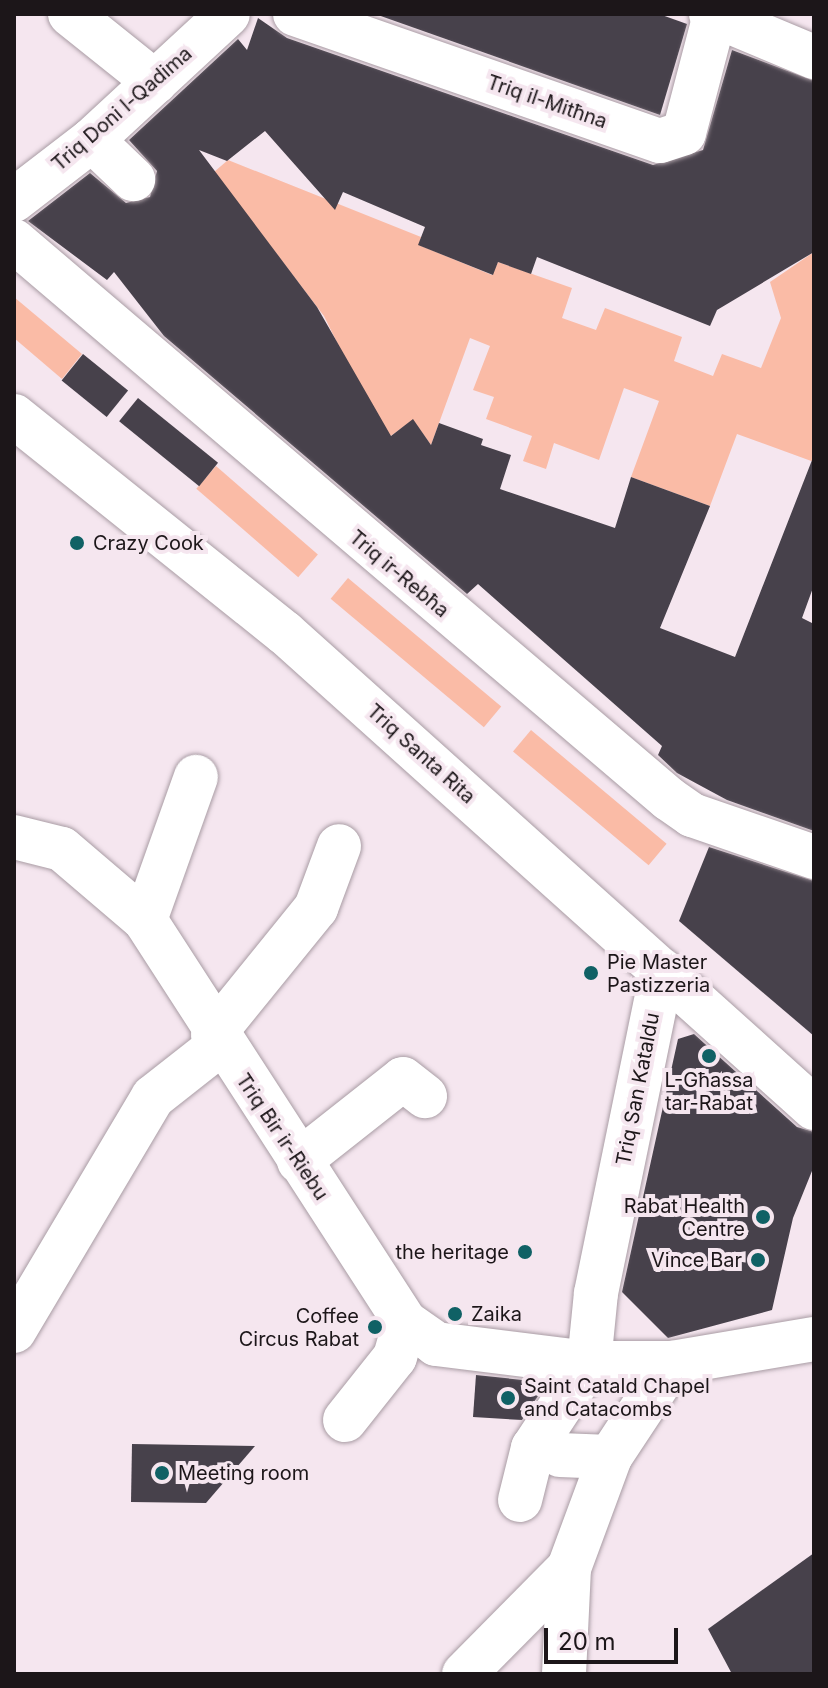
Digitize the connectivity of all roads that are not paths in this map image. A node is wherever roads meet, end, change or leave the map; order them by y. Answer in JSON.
{"nodes":[{"id":1,"x":70,"y":14,"type":"edge"},
{"id":2,"x":228,"y":14,"type":"edge"},
{"id":3,"x":295,"y":14,"type":"edge"},
{"id":4,"x":713,"y":15,"type":"edge"},
{"id":5,"x":814,"y":57,"type":"edge"},
{"id":6,"x":155,"y":82,"type":"junction"},
{"id":7,"x":92,"y":140,"type":"junction"},
{"id":8,"x":133,"y":179,"type":"dead end"},
{"id":9,"x":14,"y":200,"type":"edge"},
{"id":10,"x":14,"y":241,"type":"edge"},
{"id":11,"x":14,"y":416,"type":"edge"},
{"id":12,"x":196,"y":777,"type":"dead end"},
{"id":13,"x":14,"y":837,"type":"edge"},
{"id":14,"x":339,"y":846,"type":"dead end"},
{"id":15,"x":814,"y":857,"type":"edge"},
{"id":16,"x":145,"y":920,"type":"junction"},
{"id":17,"x":662,"y":971,"type":"junction"},
{"id":18,"x":216,"y":1040,"type":"junction"},
{"id":19,"x":425,"y":1096,"type":"dead end"},
{"id":20,"x":814,"y":1108,"type":"edge"},
{"id":21,"x":299,"y":1161,"type":"junction"},
{"id":22,"x":405,"y":1322,"type":"junction"},
{"id":23,"x":14,"y":1331,"type":"edge"},
{"id":24,"x":814,"y":1339,"type":"edge"},
{"id":25,"x":589,"y":1363,"type":"junction"},
{"id":26,"x":672,"y":1363,"type":"junction"},
{"id":27,"x":345,"y":1420,"type":"dead end"},
{"id":28,"x":560,"y":1455,"type":"dead end"},
{"id":29,"x":610,"y":1457,"type":"junction"},
{"id":30,"x":520,"y":1500,"type":"dead end"},
{"id":31,"x":569,"y":1568,"type":"junction"},
{"id":32,"x":464,"y":1674,"type":"edge"},
{"id":33,"x":564,"y":1674,"type":"edge"}],
"edges":[{"from":1,"to":6,"type":"street"},
{"from":2,"to":6,"type":"street","name":"Triq Doni l-Qadima"},
{"from":3,"to":4,"type":"street","name":"Triq il-Mitħna"},
{"from":4,"to":5,"type":"street"},
{"from":6,"to":7,"type":"street","name":"Triq Doni l-Qadima"},
{"from":7,"to":8,"type":"street"},
{"from":7,"to":9,"type":"street","name":"Triq Doni l-Qadima"},
{"from":10,"to":15,"type":"street","name":"Triq ir-Rebħa"},
{"from":11,"to":17,"type":"street","name":"Triq Santa Rita"},
{"from":12,"to":16,"type":"street"},
{"from":13,"to":16,"type":"street","name":"Triq Bir ir-Riebu"},
{"from":14,"to":18,"type":"street"},
{"from":16,"to":18,"type":"street","name":"Triq Bir ir-Riebu"},
{"from":17,"to":20,"type":"street","name":"Triq Santa Rita"},
{"from":17,"to":25,"type":"street","name":"Triq San Kataldu"},
{"from":18,"to":21,"type":"street","name":"Triq Bir ir-Riebu"},
{"from":18,"to":23,"type":"street"},
{"from":19,"to":21,"type":"street"},
{"from":21,"to":22,"type":"street","name":"Triq Bir ir-Riebu"},
{"from":22,"to":25,"type":"street","name":"Triq Bir ir-Riebu"},
{"from":22,"to":27,"type":"street"},
{"from":24,"to":26,"type":"street"},
{"from":25,"to":26,"type":"street"},
{"from":25,"to":30,"type":"street"},
{"from":26,"to":29,"type":"street"},
{"from":28,"to":29,"type":"street"},
{"from":29,"to":31,"type":"street"},
{"from":31,"to":32,"type":"street"},
{"from":31,"to":33,"type":"street"}]}
